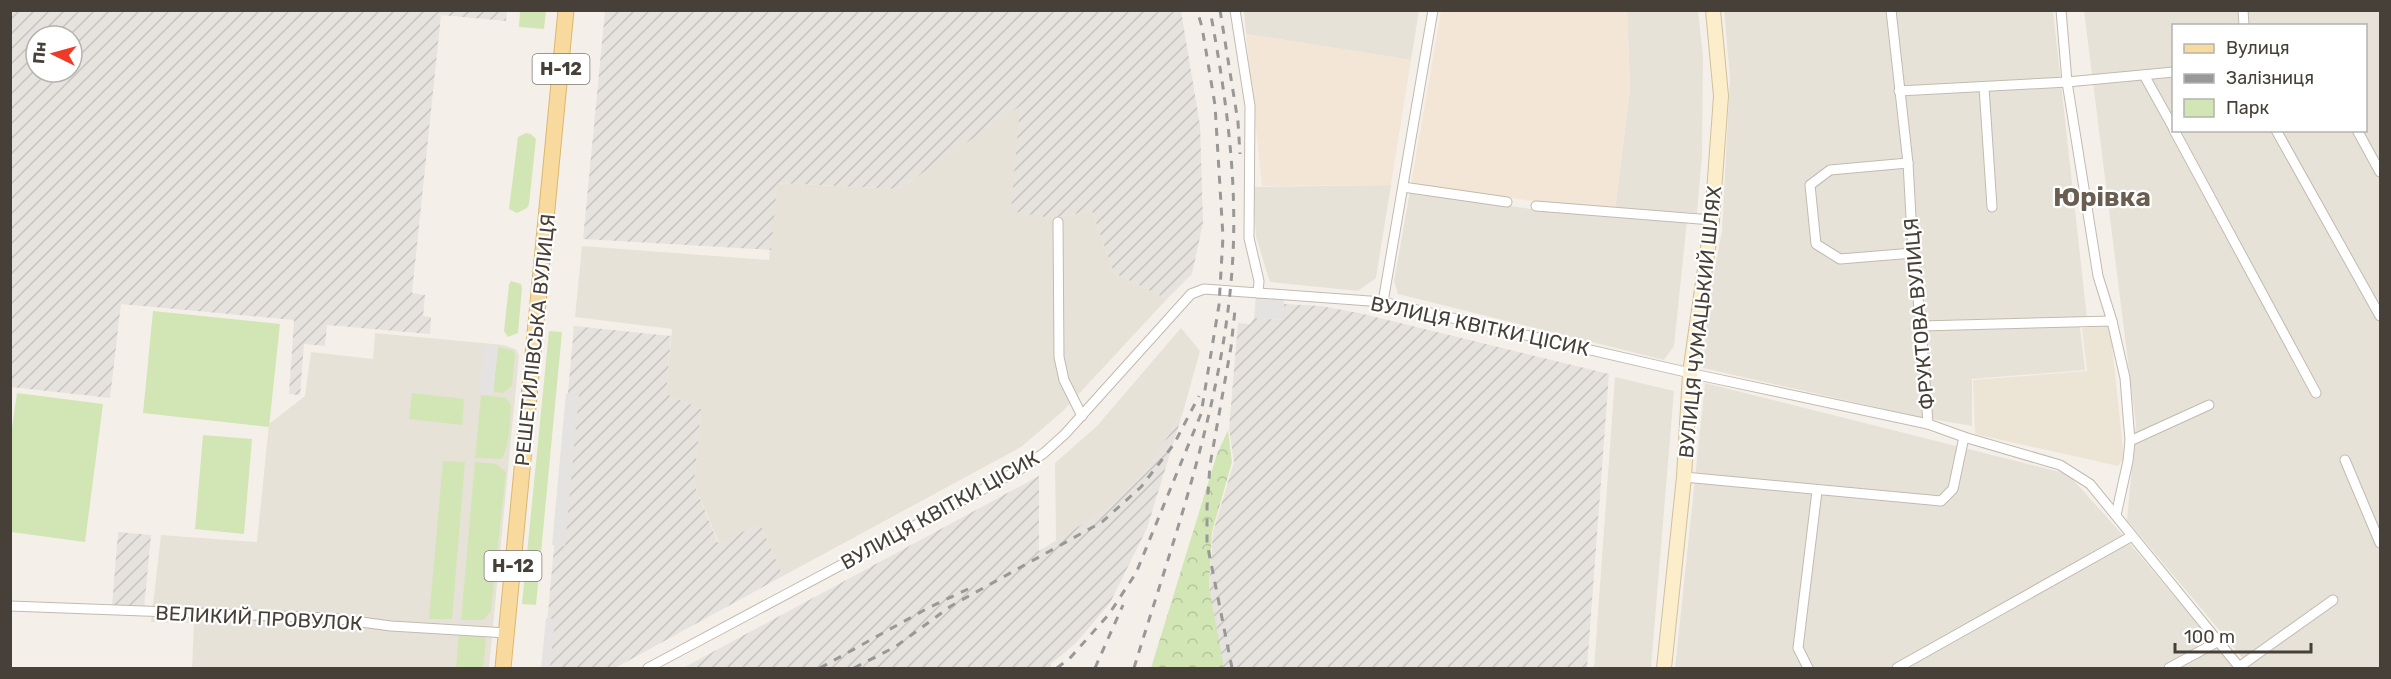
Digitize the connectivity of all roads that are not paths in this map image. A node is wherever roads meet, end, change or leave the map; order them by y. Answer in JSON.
{"nodes":[{"id":1,"x":566,"y":10,"type":"edge"},
{"id":2,"x":1235,"y":10,"type":"edge"},
{"id":3,"x":1432,"y":10,"type":"edge"},
{"id":4,"x":1713,"y":10,"type":"edge"},
{"id":5,"x":1891,"y":10,"type":"edge"},
{"id":6,"x":2061,"y":10,"type":"edge"},
{"id":7,"x":2172,"y":72,"type":"edge"},
{"id":8,"x":2144,"y":75,"type":"junction"},
{"id":9,"x":2067,"y":82,"type":"junction"},
{"id":10,"x":1984,"y":87,"type":"junction"},
{"id":11,"x":1899,"y":91,"type":"junction"},
{"id":12,"x":2172,"y":126,"type":"edge"},
{"id":13,"x":2175,"y":132,"type":"edge"},
{"id":14,"x":2277,"y":132,"type":"edge"},
{"id":15,"x":2358,"y":132,"type":"edge"},
{"id":16,"x":1908,"y":163,"type":"junction"},
{"id":17,"x":2380,"y":172,"type":"edge"},
{"id":18,"x":1403,"y":187,"type":"junction"},
{"id":19,"x":1507,"y":202,"type":"dead end"},
{"id":20,"x":1536,"y":206,"type":"dead end"},
{"id":21,"x":1992,"y":207,"type":"dead end"},
{"id":22,"x":1712,"y":220,"type":"junction"},
{"id":23,"x":1058,"y":222,"type":"dead end"},
{"id":24,"x":1913,"y":254,"type":"junction"},
{"id":25,"x":1258,"y":292,"type":"junction"},
{"id":26,"x":1383,"y":302,"type":"junction"},
{"id":27,"x":2380,"y":316,"type":"edge"},
{"id":28,"x":2112,"y":321,"type":"junction"},
{"id":29,"x":1921,"y":326,"type":"junction"},
{"id":30,"x":1690,"y":373,"type":"junction"},
{"id":31,"x":2316,"y":393,"type":"dead end"},
{"id":32,"x":2209,"y":405,"type":"dead end"},
{"id":33,"x":1082,"y":416,"type":"junction"},
{"id":34,"x":1928,"y":424,"type":"junction"},
{"id":35,"x":1964,"y":437,"type":"junction"},
{"id":36,"x":2130,"y":441,"type":"junction"},
{"id":37,"x":2346,"y":460,"type":"dead end"},
{"id":38,"x":1684,"y":477,"type":"junction"},
{"id":39,"x":1817,"y":491,"type":"junction"},
{"id":40,"x":2116,"y":515,"type":"junction"},
{"id":41,"x":2132,"y":536,"type":"junction"},
{"id":42,"x":2380,"y":543,"type":"edge"},
{"id":43,"x":2333,"y":600,"type":"dead end"},
{"id":44,"x":10,"y":606,"type":"edge"},
{"id":45,"x":507,"y":633,"type":"junction"},
{"id":46,"x":2217,"y":642,"type":"junction"},
{"id":47,"x":2239,"y":668,"type":"edge"},
{"id":48,"x":503,"y":669,"type":"edge"},
{"id":49,"x":648,"y":669,"type":"edge"},
{"id":50,"x":1664,"y":669,"type":"edge"},
{"id":51,"x":1808,"y":669,"type":"edge"},
{"id":52,"x":1897,"y":669,"type":"edge"},
{"id":53,"x":2169,"y":669,"type":"edge"}],
"edges":[{"from":1,"to":45,"type":"main road","name":"РЕШЕТИЛІВСЬКА ВУЛИЦЯ","number":"Н-12"},
{"from":2,"to":25,"type":"street"},
{"from":3,"to":18,"type":"street"},
{"from":4,"to":22,"type":"main road","name":"ВУЛИЦЯ ЧУМАЦЬКИЙ ШЛЯХ"},
{"from":5,"to":11,"type":"street","name":"ФРУКТОВА ВУЛИЦЯ"},
{"from":6,"to":9,"type":"street"},
{"from":7,"to":8,"type":"street"},
{"from":8,"to":9,"type":"street"},
{"from":8,"to":12,"type":"street"},
{"from":9,"to":10,"type":"street"},
{"from":9,"to":28,"type":"street"},
{"from":10,"to":11,"type":"street"},
{"from":10,"to":21,"type":"street"},
{"from":11,"to":16,"type":"street","name":"ФРУКТОВА ВУЛИЦЯ"},
{"from":13,"to":31,"type":"street"},
{"from":14,"to":27,"type":"street"},
{"from":15,"to":17,"type":"street"},
{"from":16,"to":24,"type":"street","name":"ФРУКТОВА ВУЛИЦЯ"},
{"from":16,"to":24,"type":"street"},
{"from":18,"to":19,"type":"street"},
{"from":18,"to":26,"type":"street"},
{"from":20,"to":22,"type":"street"},
{"from":22,"to":30,"type":"main road","name":"ВУЛИЦЯ ЧУМАЦЬКИЙ ШЛЯХ"},
{"from":23,"to":33,"type":"street"},
{"from":24,"to":29,"type":"street","name":"ФРУКТОВА ВУЛИЦЯ"},
{"from":25,"to":26,"type":"street","name":"ВУЛИЦЯ КВІТКИ ЦІСИК"},
{"from":25,"to":33,"type":"street","name":"ВУЛИЦЯ КВІТКИ ЦІСИК"},
{"from":26,"to":30,"type":"street","name":"ВУЛИЦЯ КВІТКИ ЦІСИК"},
{"from":28,"to":29,"type":"street"},
{"from":28,"to":36,"type":"street"},
{"from":29,"to":34,"type":"street","name":"ФРУКТОВА ВУЛИЦЯ"},
{"from":30,"to":34,"type":"street","name":"ВУЛИЦЯ КВІТКИ ЦІСИК"},
{"from":30,"to":38,"type":"main road","name":"ВУЛИЦЯ ЧУМАЦЬКИЙ ШЛЯХ"},
{"from":32,"to":36,"type":"street"},
{"from":33,"to":49,"type":"street","name":"ВУЛИЦЯ КВІТКИ ЦІСИК"},
{"from":34,"to":35,"type":"street","name":"ФРУКТОВА ВУЛИЦЯ"},
{"from":35,"to":39,"type":"street"},
{"from":35,"to":40,"type":"street","name":"ФРУКТОВА ВУЛИЦЯ"},
{"from":36,"to":40,"type":"street"},
{"from":37,"to":42,"type":"street"},
{"from":38,"to":39,"type":"street"},
{"from":38,"to":50,"type":"main road","name":"ВУЛИЦЯ ЧУМАЦЬКИЙ ШЛЯХ"},
{"from":39,"to":51,"type":"street"},
{"from":40,"to":41,"type":"street","name":"ФРУКТОВА ВУЛИЦЯ"},
{"from":41,"to":46,"type":"street","name":"ФРУКТОВА ВУЛИЦЯ"},
{"from":41,"to":52,"type":"street"},
{"from":43,"to":47,"type":"street","name":"ФРУКТОВА ВУЛИЦЯ"},
{"from":44,"to":45,"type":"street","name":"ВЕЛИКИЙ ПРОВУЛОК"},
{"from":45,"to":48,"type":"main road","name":"РЕШЕТИЛІВСЬКА ВУЛИЦЯ","number":"Н-12"},
{"from":46,"to":47,"type":"street","name":"ФРУКТОВА ВУЛИЦЯ"},
{"from":46,"to":53,"type":"street"}]}
